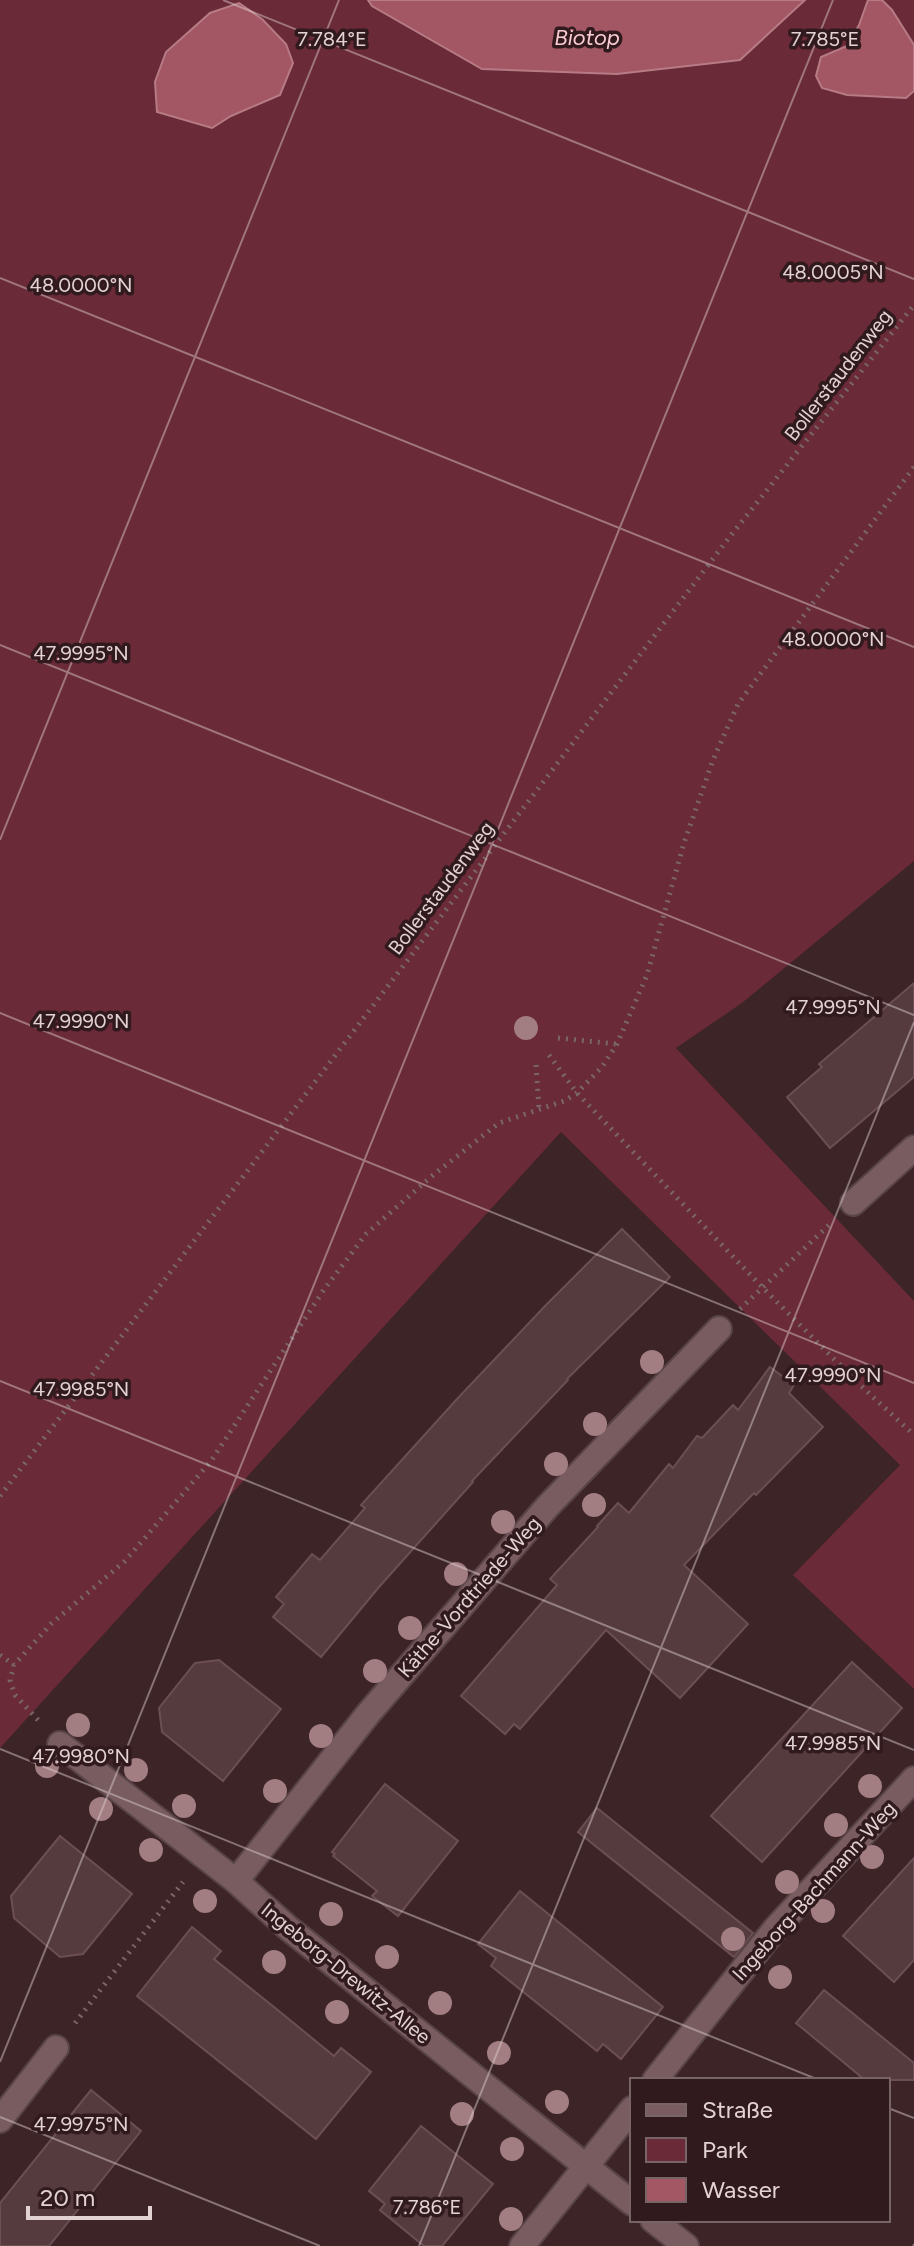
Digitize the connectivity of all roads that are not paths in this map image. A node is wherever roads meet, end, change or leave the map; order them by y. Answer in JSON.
{"nodes":[{"id":1,"x":914,"y":1148,"type":"edge"},
{"id":2,"x":853,"y":1203,"type":"road end"},
{"id":3,"x":719,"y":1329,"type":"road end"},
{"id":4,"x":60,"y":1744,"type":"road end"},
{"id":5,"x":914,"y":1779,"type":"edge"},
{"id":6,"x":236,"y":1881,"type":"junction"},
{"id":7,"x":56,"y":2048,"type":"road end"},
{"id":8,"x":657,"y":2078,"type":"edge"},
{"id":9,"x":630,"y":2112,"type":"edge"},
{"id":10,"x":0,"y":2120,"type":"edge"},
{"id":11,"x":587,"y":2166,"type":"junction"},
{"id":12,"x":630,"y":2201,"type":"edge"},
{"id":13,"x":656,"y":2222,"type":"edge"},
{"id":14,"x":522,"y":2246,"type":"edge"},
{"id":15,"x":686,"y":2246,"type":"edge"}],
"edges":[{"from":1,"to":2,"type":"street"},
{"from":3,"to":6,"type":"street","name":"Käthe-Vordtriede-Weg"},
{"from":4,"to":6,"type":"street","name":"Ingeborg-Drewitz-Allee"},
{"from":5,"to":8,"type":"street","name":"Ingeborg-Bachmann-Weg"},
{"from":6,"to":11,"type":"street","name":"Ingeborg-Drewitz-Allee"},
{"from":7,"to":10,"type":"street"},
{"from":9,"to":11,"type":"street"},
{"from":11,"to":12,"type":"street","name":"Ingeborg-Drewitz-Allee"},
{"from":11,"to":14,"type":"street"},
{"from":13,"to":15,"type":"street"}]}
